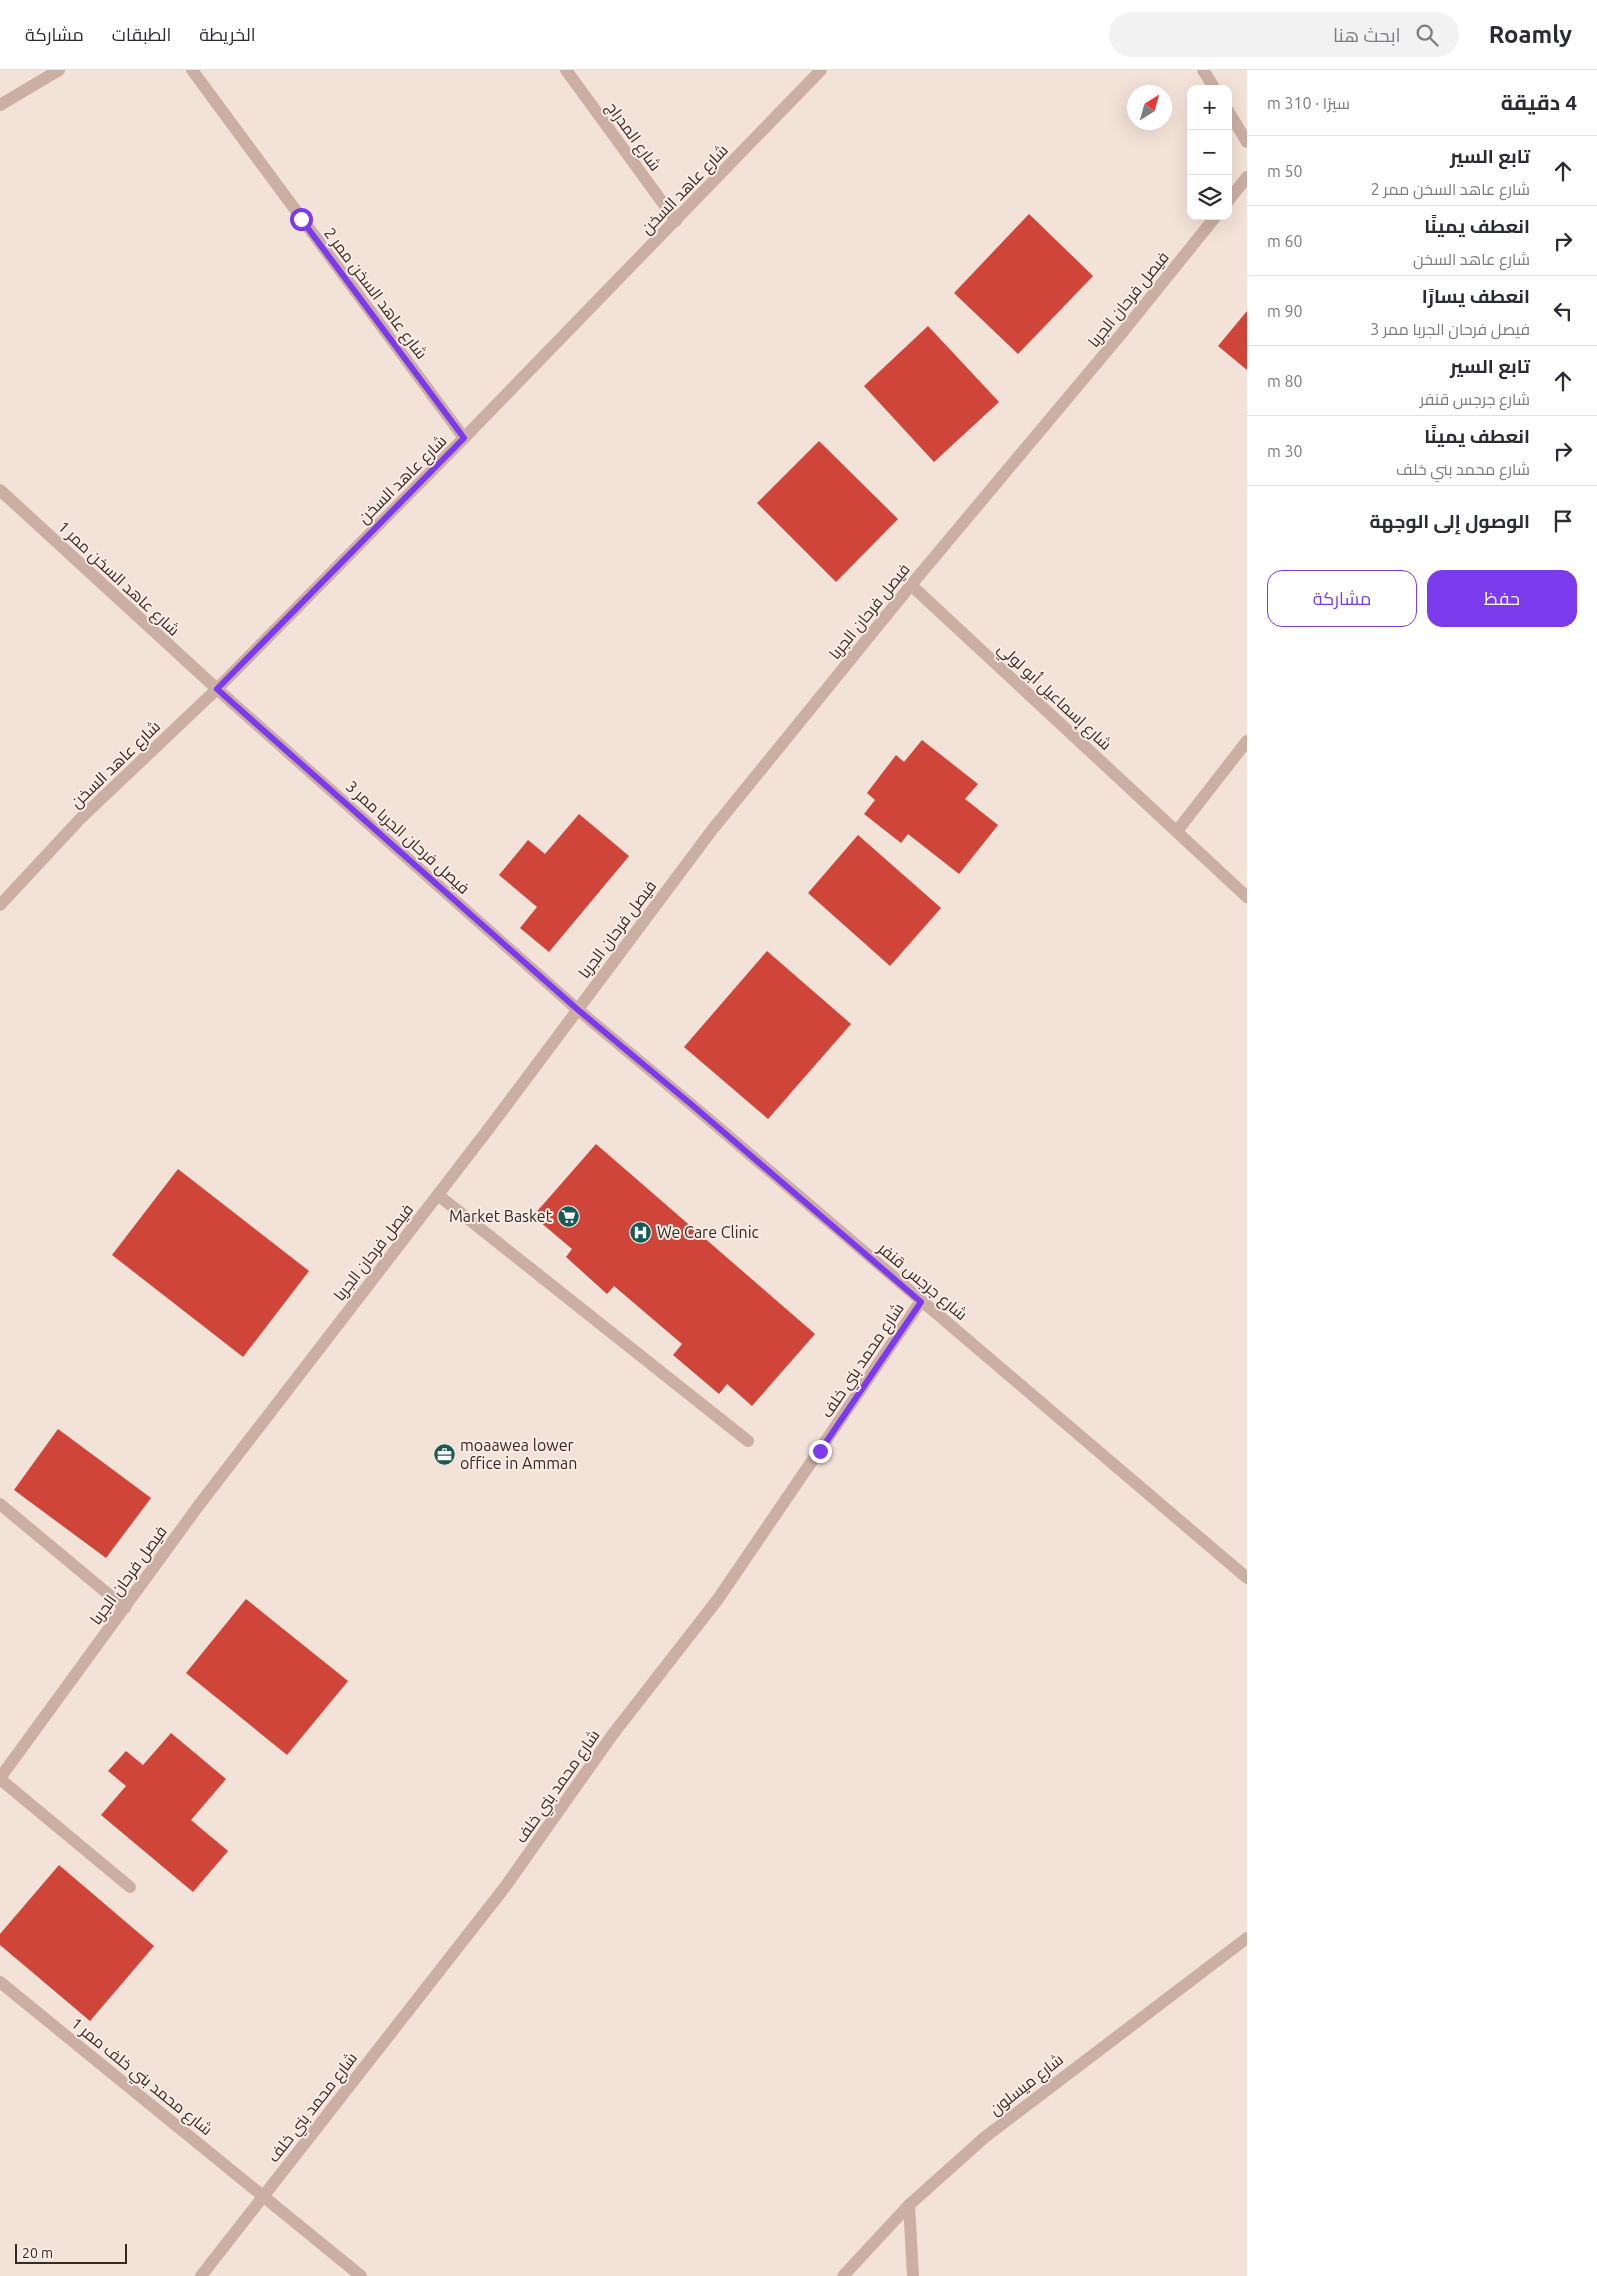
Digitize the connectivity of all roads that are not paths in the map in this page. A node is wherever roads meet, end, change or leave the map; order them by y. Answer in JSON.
{"nodes":[{"id":1,"x":59,"y":70,"type":"edge"},
{"id":2,"x":192,"y":70,"type":"edge"},
{"id":3,"x":566,"y":70,"type":"edge"},
{"id":4,"x":822,"y":70,"type":"edge"},
{"id":5,"x":1203,"y":70,"type":"edge"},
{"id":6,"x":1212,"y":85,"type":"edge"},
{"id":7,"x":0,"y":105,"type":"edge"},
{"id":8,"x":1232,"y":118,"type":"edge"},
{"id":9,"x":1247,"y":142,"type":"edge"},
{"id":10,"x":1247,"y":178,"type":"edge"},
{"id":11,"x":1232,"y":196,"type":"edge"},
{"id":12,"x":1213,"y":220,"type":"edge"},
{"id":13,"x":676,"y":221,"type":"junction"},
{"id":14,"x":464,"y":438,"type":"junction"},
{"id":15,"x":0,"y":490,"type":"edge"},
{"id":16,"x":911,"y":585,"type":"junction"},
{"id":17,"x":217,"y":689,"type":"junction"},
{"id":18,"x":1247,"y":741,"type":"edge"},
{"id":19,"x":1177,"y":831,"type":"junction"},
{"id":20,"x":1247,"y":897,"type":"edge"},
{"id":21,"x":0,"y":905,"type":"edge"},
{"id":22,"x":577,"y":1009,"type":"junction"},
{"id":23,"x":438,"y":1194,"type":"junction"},
{"id":24,"x":921,"y":1302,"type":"junction"},
{"id":25,"x":748,"y":1440,"type":"dead end"},
{"id":26,"x":0,"y":1504,"type":"edge"},
{"id":27,"x":1247,"y":1578,"type":"edge"},
{"id":28,"x":125,"y":1608,"type":"junction"},
{"id":29,"x":0,"y":1779,"type":"edge"},
{"id":30,"x":130,"y":1887,"type":"dead end"},
{"id":31,"x":1247,"y":1938,"type":"edge"},
{"id":32,"x":0,"y":1982,"type":"edge"},
{"id":33,"x":264,"y":2195,"type":"junction"},
{"id":34,"x":909,"y":2205,"type":"junction"},
{"id":35,"x":201,"y":2276,"type":"edge"},
{"id":36,"x":361,"y":2276,"type":"edge"},
{"id":37,"x":843,"y":2276,"type":"edge"},
{"id":38,"x":912,"y":2276,"type":"edge"}],
"edges":[{"from":1,"to":7,"type":"street"},
{"from":2,"to":14,"type":"street","name":"شارع عاهد السخن ممر 2"},
{"from":3,"to":13,"type":"street","name":"شارع المدراج"},
{"from":4,"to":13,"type":"street","name":"شارع عاهد السخن"},
{"from":5,"to":6,"type":"street"},
{"from":8,"to":9,"type":"street"},
{"from":10,"to":11,"type":"street"},
{"from":12,"to":16,"type":"street","name":"فيصل فرحان الجربا"},
{"from":13,"to":14,"type":"street","name":"شارع عاهد السخن"},
{"from":14,"to":17,"type":"street","name":"شارع عاهد السخن"},
{"from":15,"to":17,"type":"street","name":"شارع عاهد السخن ممر 1"},
{"from":16,"to":19,"type":"street","name":"شارع إسماعيل أبو لولي"},
{"from":16,"to":22,"type":"street","name":"فيصل فرحان الجربا"},
{"from":17,"to":21,"type":"street","name":"شارع عاهد السخن"},
{"from":17,"to":22,"type":"street","name":"فيصل فرحان الجربا ممر 3"},
{"from":18,"to":19,"type":"street"},
{"from":19,"to":20,"type":"street","name":"شارع إسماعيل أبو لولي"},
{"from":22,"to":23,"type":"street","name":"فيصل فرحان الجربا"},
{"from":22,"to":24,"type":"street","name":"شارع جرجس قنفر"},
{"from":23,"to":25,"type":"street"},
{"from":23,"to":28,"type":"street","name":"فيصل فرحان الجربا"},
{"from":24,"to":27,"type":"street","name":"شارع جرجس قنفر"},
{"from":24,"to":33,"type":"street","name":"شارع محمد بني خلف"},
{"from":26,"to":28,"type":"street"},
{"from":28,"to":29,"type":"street","name":"فيصل فرحان الجربا"},
{"from":29,"to":30,"type":"street"},
{"from":31,"to":34,"type":"street","name":"شارع ميسلون"},
{"from":32,"to":33,"type":"street","name":"شارع محمد بني خلف ممر 1"},
{"from":33,"to":35,"type":"street","name":"شارع محمد بني خلف"},
{"from":33,"to":36,"type":"street","name":"شارع محمد بني خلف ممر 1"},
{"from":34,"to":37,"type":"street","name":"شارع ميسلون"},
{"from":34,"to":38,"type":"street"}]}
